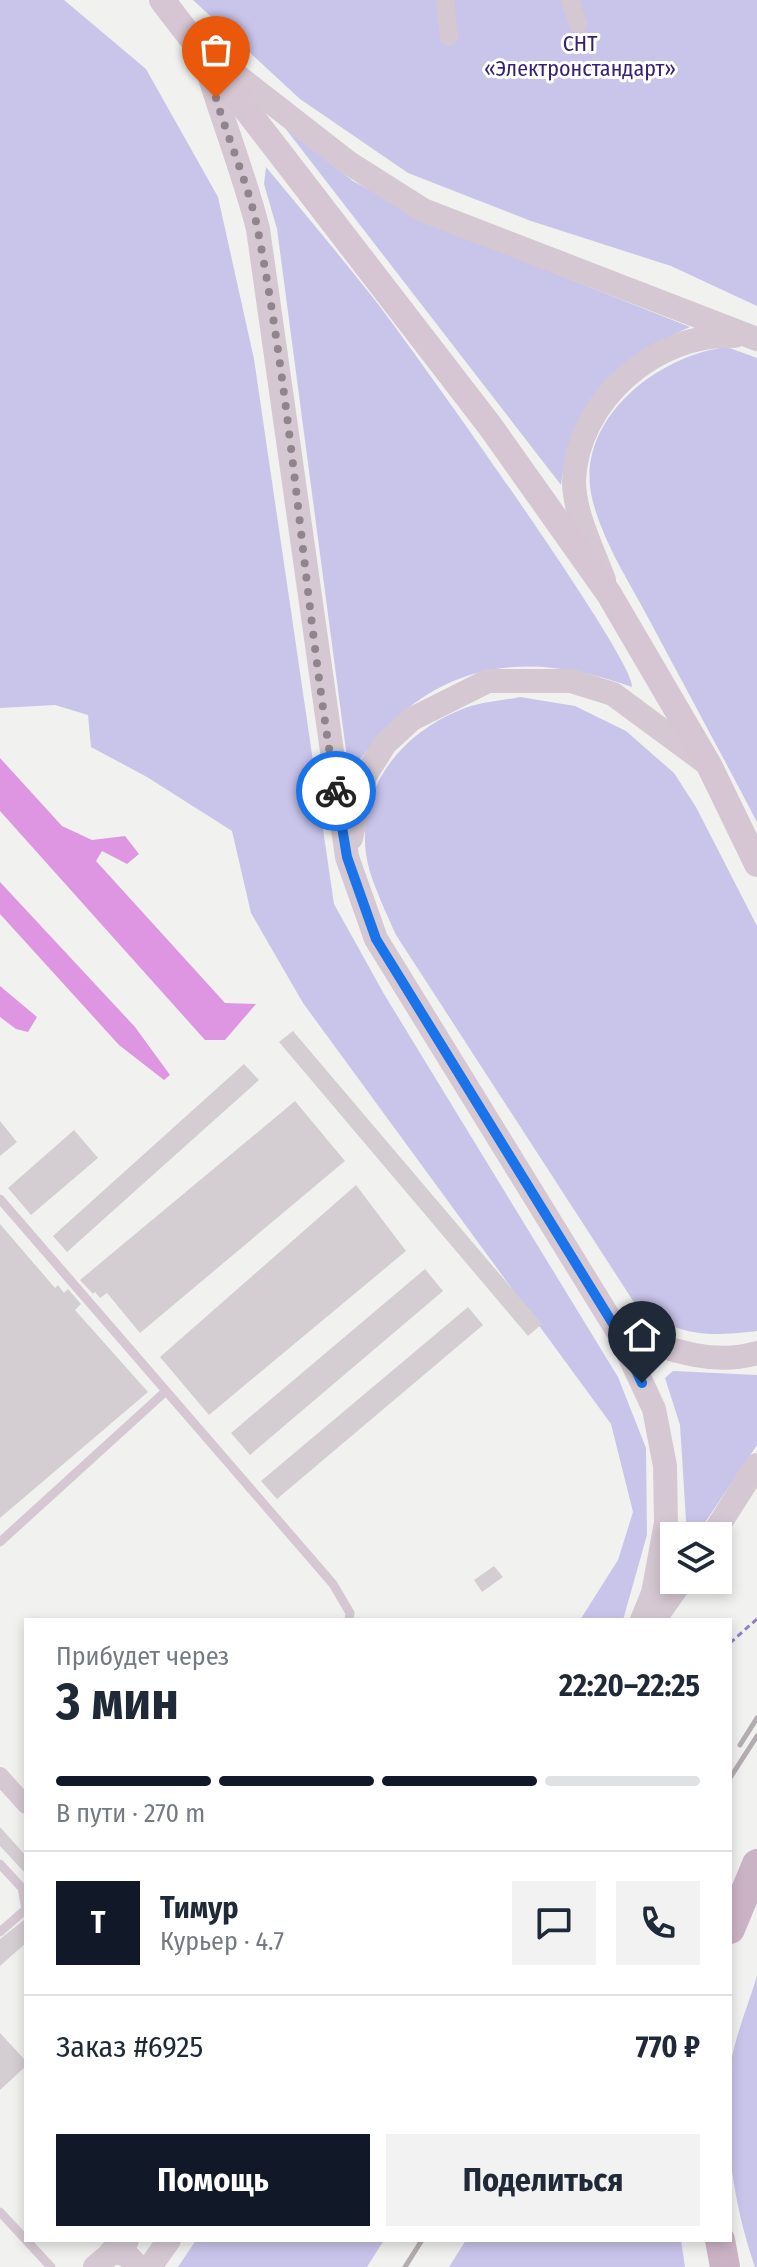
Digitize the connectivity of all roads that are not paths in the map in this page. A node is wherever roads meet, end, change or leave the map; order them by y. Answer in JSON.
{"nodes":[{"id":1,"x":162,"y":0,"type":"edge"},
{"id":2,"x":445,"y":0,"type":"edge"},
{"id":3,"x":570,"y":0,"type":"edge"},
{"id":4,"x":578,"y":24,"type":"dead end"},
{"id":5,"x":449,"y":37,"type":"dead end"},
{"id":6,"x":201,"y":49,"type":"junction"},
{"id":7,"x":754,"y":338,"type":"edge"},
{"id":8,"x":609,"y":594,"type":"junction"},
{"id":9,"x":709,"y":765,"type":"junction"},
{"id":10,"x":347,"y":857,"type":"junction"},
{"id":11,"x":757,"y":864,"type":"edge"},
{"id":12,"x":0,"y":1199,"type":"edge"},
{"id":13,"x":618,"y":1332,"type":"junction"},
{"id":14,"x":757,"y":1353,"type":"edge"},
{"id":15,"x":166,"y":1391,"type":"junction"},
{"id":16,"x":757,"y":1465,"type":"edge"},
{"id":17,"x":721,"y":1522,"type":"edge"},
{"id":18,"x":0,"y":1542,"type":"edge"},
{"id":19,"x":672,"y":1594,"type":"edge"},
{"id":20,"x":349,"y":1618,"type":"edge"},
{"id":21,"x":643,"y":1618,"type":"edge"},
{"id":22,"x":655,"y":1618,"type":"edge"},
{"id":23,"x":0,"y":1776,"type":"edge"},
{"id":24,"x":24,"y":1803,"type":"edge"},
{"id":25,"x":0,"y":1864,"type":"edge"},
{"id":26,"x":757,"y":1864,"type":"edge"},
{"id":27,"x":24,"y":1898,"type":"edge"},
{"id":28,"x":24,"y":1911,"type":"edge"},
{"id":29,"x":732,"y":1924,"type":"edge"},
{"id":30,"x":0,"y":1932,"type":"edge"},
{"id":31,"x":0,"y":2212,"type":"edge"},
{"id":32,"x":24,"y":2238,"type":"edge"},
{"id":33,"x":28,"y":2242,"type":"edge"},
{"id":34,"x":168,"y":2242,"type":"edge"},
{"id":35,"x":720,"y":2242,"type":"edge"},
{"id":36,"x":111,"y":2253,"type":"edge"},
{"id":37,"x":51,"y":2267,"type":"edge"},
{"id":38,"x":138,"y":2267,"type":"edge"},
{"id":39,"x":150,"y":2267,"type":"edge"},
{"id":40,"x":725,"y":2267,"type":"edge"}],
"edges":[{"from":1,"to":6,"type":"main road"},
{"from":2,"to":5,"type":"street"},
{"from":3,"to":4,"type":"street"},
{"from":6,"to":7,"type":"street"},
{"from":6,"to":8,"type":"main road"},
{"from":6,"to":10,"type":"street"},
{"from":7,"to":8,"type":"street"},
{"from":8,"to":9,"type":"main road"},
{"from":9,"to":10,"type":"street"},
{"from":9,"to":11,"type":"main road"},
{"from":10,"to":13,"type":"street"},
{"from":12,"to":15,"type":"lane"},
{"from":13,"to":14,"type":"street"},
{"from":13,"to":21,"type":"street"},
{"from":15,"to":18,"type":"lane"},
{"from":15,"to":20,"type":"lane"},
{"from":16,"to":17,"type":"street"},
{"from":19,"to":22,"type":"street"},
{"from":23,"to":24,"type":"street"},
{"from":25,"to":27,"type":"lane"},
{"from":26,"to":29,"type":"main road"},
{"from":28,"to":30,"type":"lane"},
{"from":31,"to":32,"type":"lane"},
{"from":33,"to":37,"type":"lane"},
{"from":34,"to":39,"type":"street"},
{"from":35,"to":40,"type":"main road"},
{"from":36,"to":38,"type":"street"}]}
